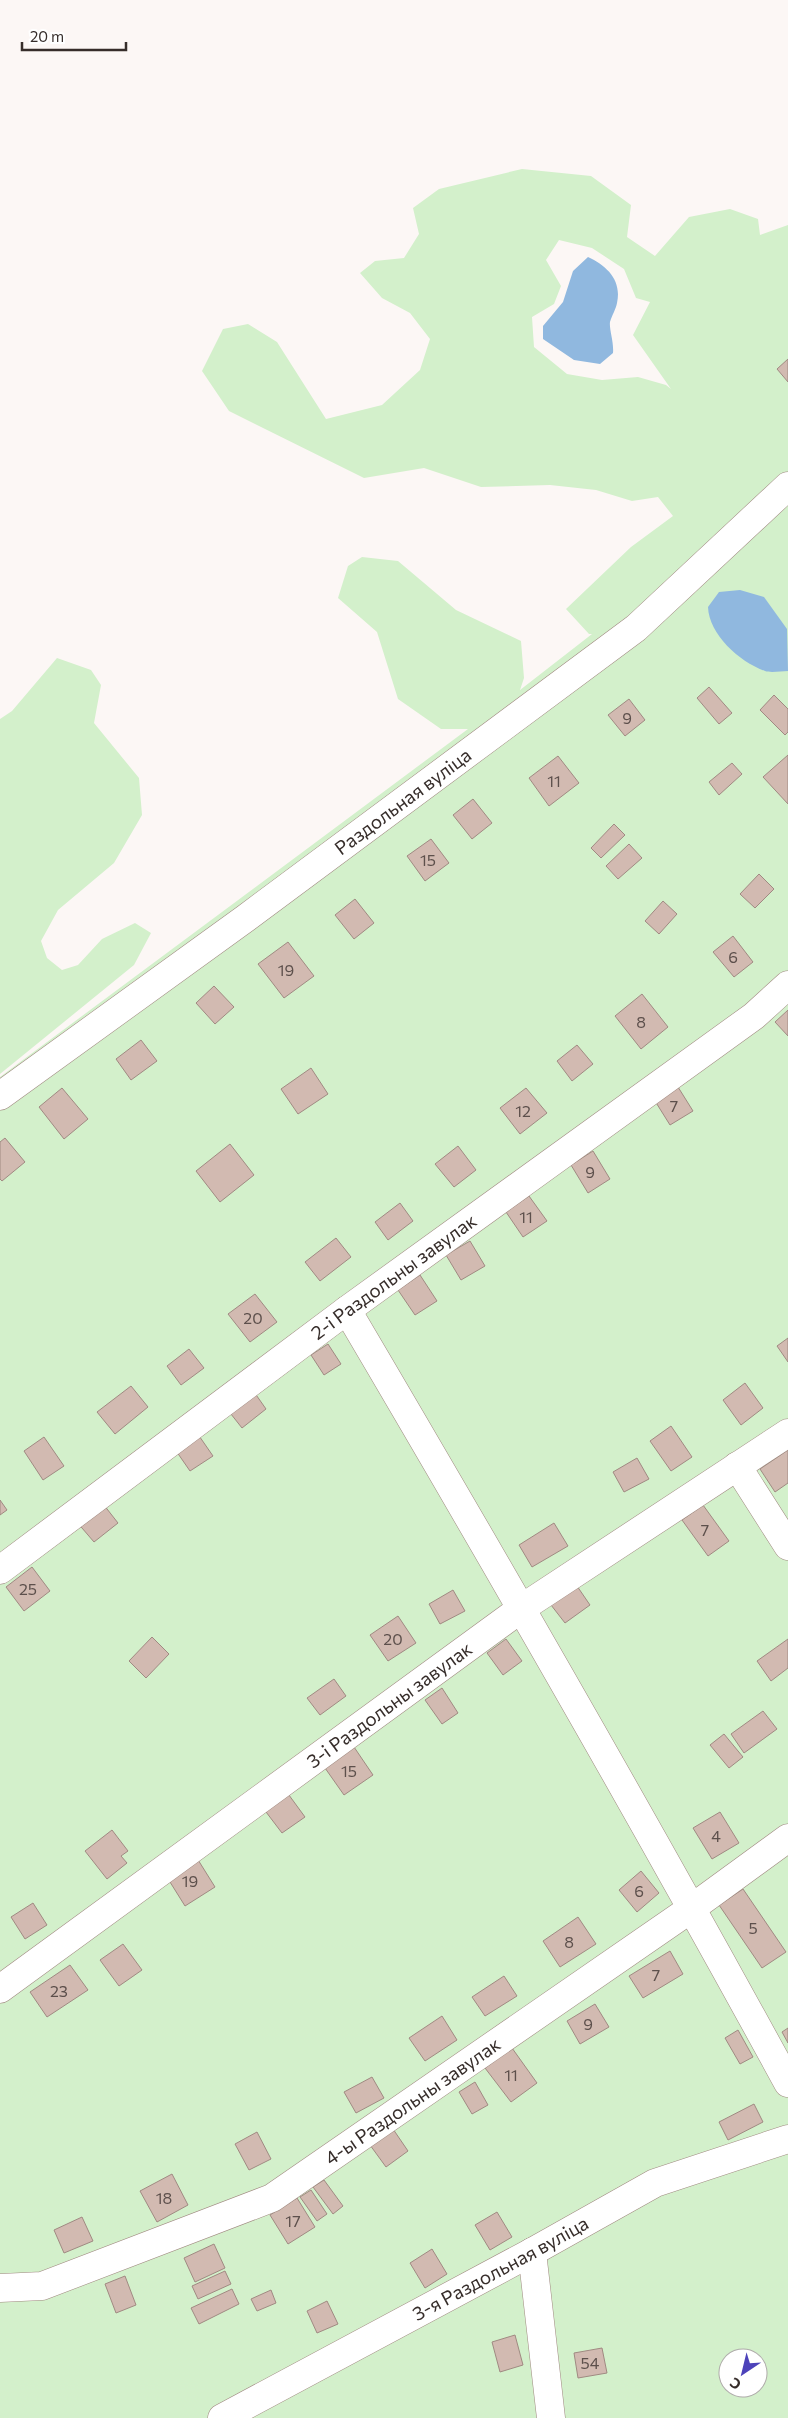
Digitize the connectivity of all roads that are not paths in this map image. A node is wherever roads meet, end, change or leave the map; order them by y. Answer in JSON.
{"nodes":[{"id":1,"x":788,"y":486,"type":"edge"},
{"id":2,"x":788,"y":985,"type":"edge"},
{"id":3,"x":0,"y":1096,"type":"edge"},
{"id":4,"x":347,"y":1310,"type":"junction"},
{"id":5,"x":788,"y":1433,"type":"edge"},
{"id":6,"x":737,"y":1466,"type":"junction"},
{"id":7,"x":788,"y":1546,"type":"edge"},
{"id":8,"x":0,"y":1570,"type":"edge"},
{"id":9,"x":522,"y":1608,"type":"junction"},
{"id":10,"x":788,"y":1838,"type":"edge"},
{"id":11,"x":692,"y":1908,"type":"junction"},
{"id":12,"x":0,"y":1989,"type":"edge"},
{"id":13,"x":788,"y":2083,"type":"edge"},
{"id":14,"x":788,"y":2139,"type":"edge"},
{"id":15,"x":532,"y":2252,"type":"junction"},
{"id":16,"x":0,"y":2288,"type":"edge"},
{"id":17,"x":222,"y":2418,"type":"edge"},
{"id":18,"x":552,"y":2418,"type":"edge"}],
"edges":[{"from":1,"to":3,"type":"street","name":"Раздольная вуліца"},
{"from":2,"to":4,"type":"street","name":"2-і Раздольны завулак"},
{"from":4,"to":8,"type":"street","name":"2-і Раздольны завулак"},
{"from":4,"to":9,"type":"street"},
{"from":5,"to":6,"type":"street","name":"3-і Раздольны завулак"},
{"from":6,"to":7,"type":"street"},
{"from":6,"to":9,"type":"street","name":"3-і Раздольны завулак"},
{"from":9,"to":11,"type":"street"},
{"from":9,"to":12,"type":"street","name":"3-і Раздольны завулак"},
{"from":10,"to":11,"type":"street","name":"4-ы Раздольны завулак"},
{"from":11,"to":13,"type":"street"},
{"from":11,"to":16,"type":"street","name":"4-ы Раздольны завулак"},
{"from":14,"to":15,"type":"street","name":"3-я Раздольная вуліца"},
{"from":15,"to":17,"type":"street","name":"3-я Раздольная вуліца"},
{"from":15,"to":18,"type":"street"}]}
